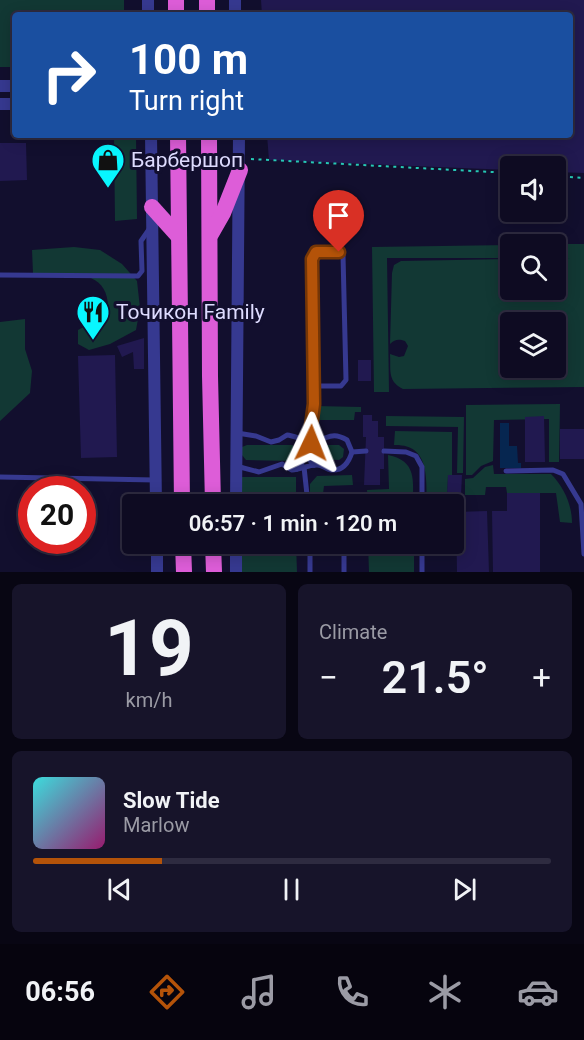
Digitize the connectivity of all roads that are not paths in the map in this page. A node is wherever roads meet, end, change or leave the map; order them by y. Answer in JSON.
{"nodes":[{"id":1,"x":151,"y":138,"type":"edge"},
{"id":2,"x":178,"y":138,"type":"edge"},
{"id":3,"x":209,"y":138,"type":"edge"},
{"id":4,"x":239,"y":138,"type":"edge"},
{"id":5,"x":240,"y":164,"type":"junction"},
{"id":6,"x":152,"y":207,"type":"junction"},
{"id":7,"x":152,"y":226,"type":"junction"},
{"id":8,"x":210,"y":235,"type":"junction"},
{"id":9,"x":179,"y":237,"type":"junction"},
{"id":10,"x":0,"y":275,"type":"edge"},
{"id":11,"x":314,"y":386,"type":"junction"},
{"id":12,"x":236,"y":433,"type":"junction"},
{"id":13,"x":295,"y":437,"type":"junction"},
{"id":14,"x":312,"y":441,"type":"junction"},
{"id":15,"x":366,"y":451,"type":"dead end"},
{"id":16,"x":384,"y":451,"type":"dead end"},
{"id":17,"x":352,"y":452,"type":"junction"},
{"id":18,"x":314,"y":465,"type":"junction"},
{"id":19,"x":236,"y":466,"type":"junction"},
{"id":20,"x":304,"y":466,"type":"junction"},
{"id":21,"x":296,"y":470,"type":"junction"},
{"id":22,"x":506,"y":471,"type":"dead end"},
{"id":23,"x":0,"y":477,"type":"edge"},
{"id":24,"x":156,"y":480,"type":"junction"},
{"id":25,"x":156,"y":494,"type":"edge"},
{"id":26,"x":182,"y":494,"type":"edge"},
{"id":27,"x":213,"y":494,"type":"edge"},
{"id":28,"x":236,"y":494,"type":"edge"},
{"id":29,"x":307,"y":494,"type":"edge"},
{"id":30,"x":422,"y":494,"type":"edge"},
{"id":31,"x":157,"y":554,"type":"edge"},
{"id":32,"x":183,"y":554,"type":"edge"},
{"id":33,"x":213,"y":554,"type":"edge"},
{"id":34,"x":236,"y":554,"type":"edge"},
{"id":35,"x":310,"y":554,"type":"edge"},
{"id":36,"x":344,"y":554,"type":"edge"},
{"id":37,"x":422,"y":554,"type":"edge"},
{"id":38,"x":584,"y":554,"type":"edge"},
{"id":39,"x":157,"y":572,"type":"edge"},
{"id":40,"x":184,"y":572,"type":"edge"},
{"id":41,"x":214,"y":572,"type":"edge"},
{"id":42,"x":236,"y":572,"type":"edge"},
{"id":43,"x":310,"y":572,"type":"edge"},
{"id":44,"x":344,"y":572,"type":"edge"},
{"id":45,"x":422,"y":572,"type":"edge"}],
"edges":[{"from":1,"to":6,"type":"street"},
{"from":2,"to":9,"type":"highway"},
{"from":3,"to":8,"type":"highway"},
{"from":4,"to":5,"type":"street"},
{"from":5,"to":8,"type":"highway"},
{"from":5,"to":12,"type":"street"},
{"from":6,"to":7,"type":"street"},
{"from":6,"to":9,"type":"highway"},
{"from":7,"to":10,"type":"lane"},
{"from":7,"to":24,"type":"street"},
{"from":8,"to":27,"type":"highway"},
{"from":9,"to":26,"type":"highway"},
{"from":11,"to":11,"type":"lane"},
{"from":11,"to":14,"type":"lane"},
{"from":12,"to":13,"type":"lane"},
{"from":12,"to":19,"type":"street"},
{"from":13,"to":14,"type":"lane"},
{"from":13,"to":21,"type":"lane"},
{"from":14,"to":17,"type":"lane"},
{"from":14,"to":18,"type":"lane"},
{"from":15,"to":17,"type":"lane"},
{"from":16,"to":30,"type":"lane"},
{"from":17,"to":18,"type":"lane"},
{"from":18,"to":20,"type":"lane"},
{"from":19,"to":21,"type":"lane"},
{"from":19,"to":28,"type":"street"},
{"from":20,"to":21,"type":"lane"},
{"from":20,"to":29,"type":"lane"},
{"from":22,"to":38,"type":"lane"},
{"from":23,"to":24,"type":"lane"},
{"from":24,"to":25,"type":"street"},
{"from":31,"to":39,"type":"street"},
{"from":32,"to":40,"type":"highway"},
{"from":33,"to":41,"type":"highway"},
{"from":34,"to":42,"type":"street"},
{"from":35,"to":43,"type":"lane"},
{"from":36,"to":44,"type":"lane"},
{"from":37,"to":45,"type":"lane"}]}
